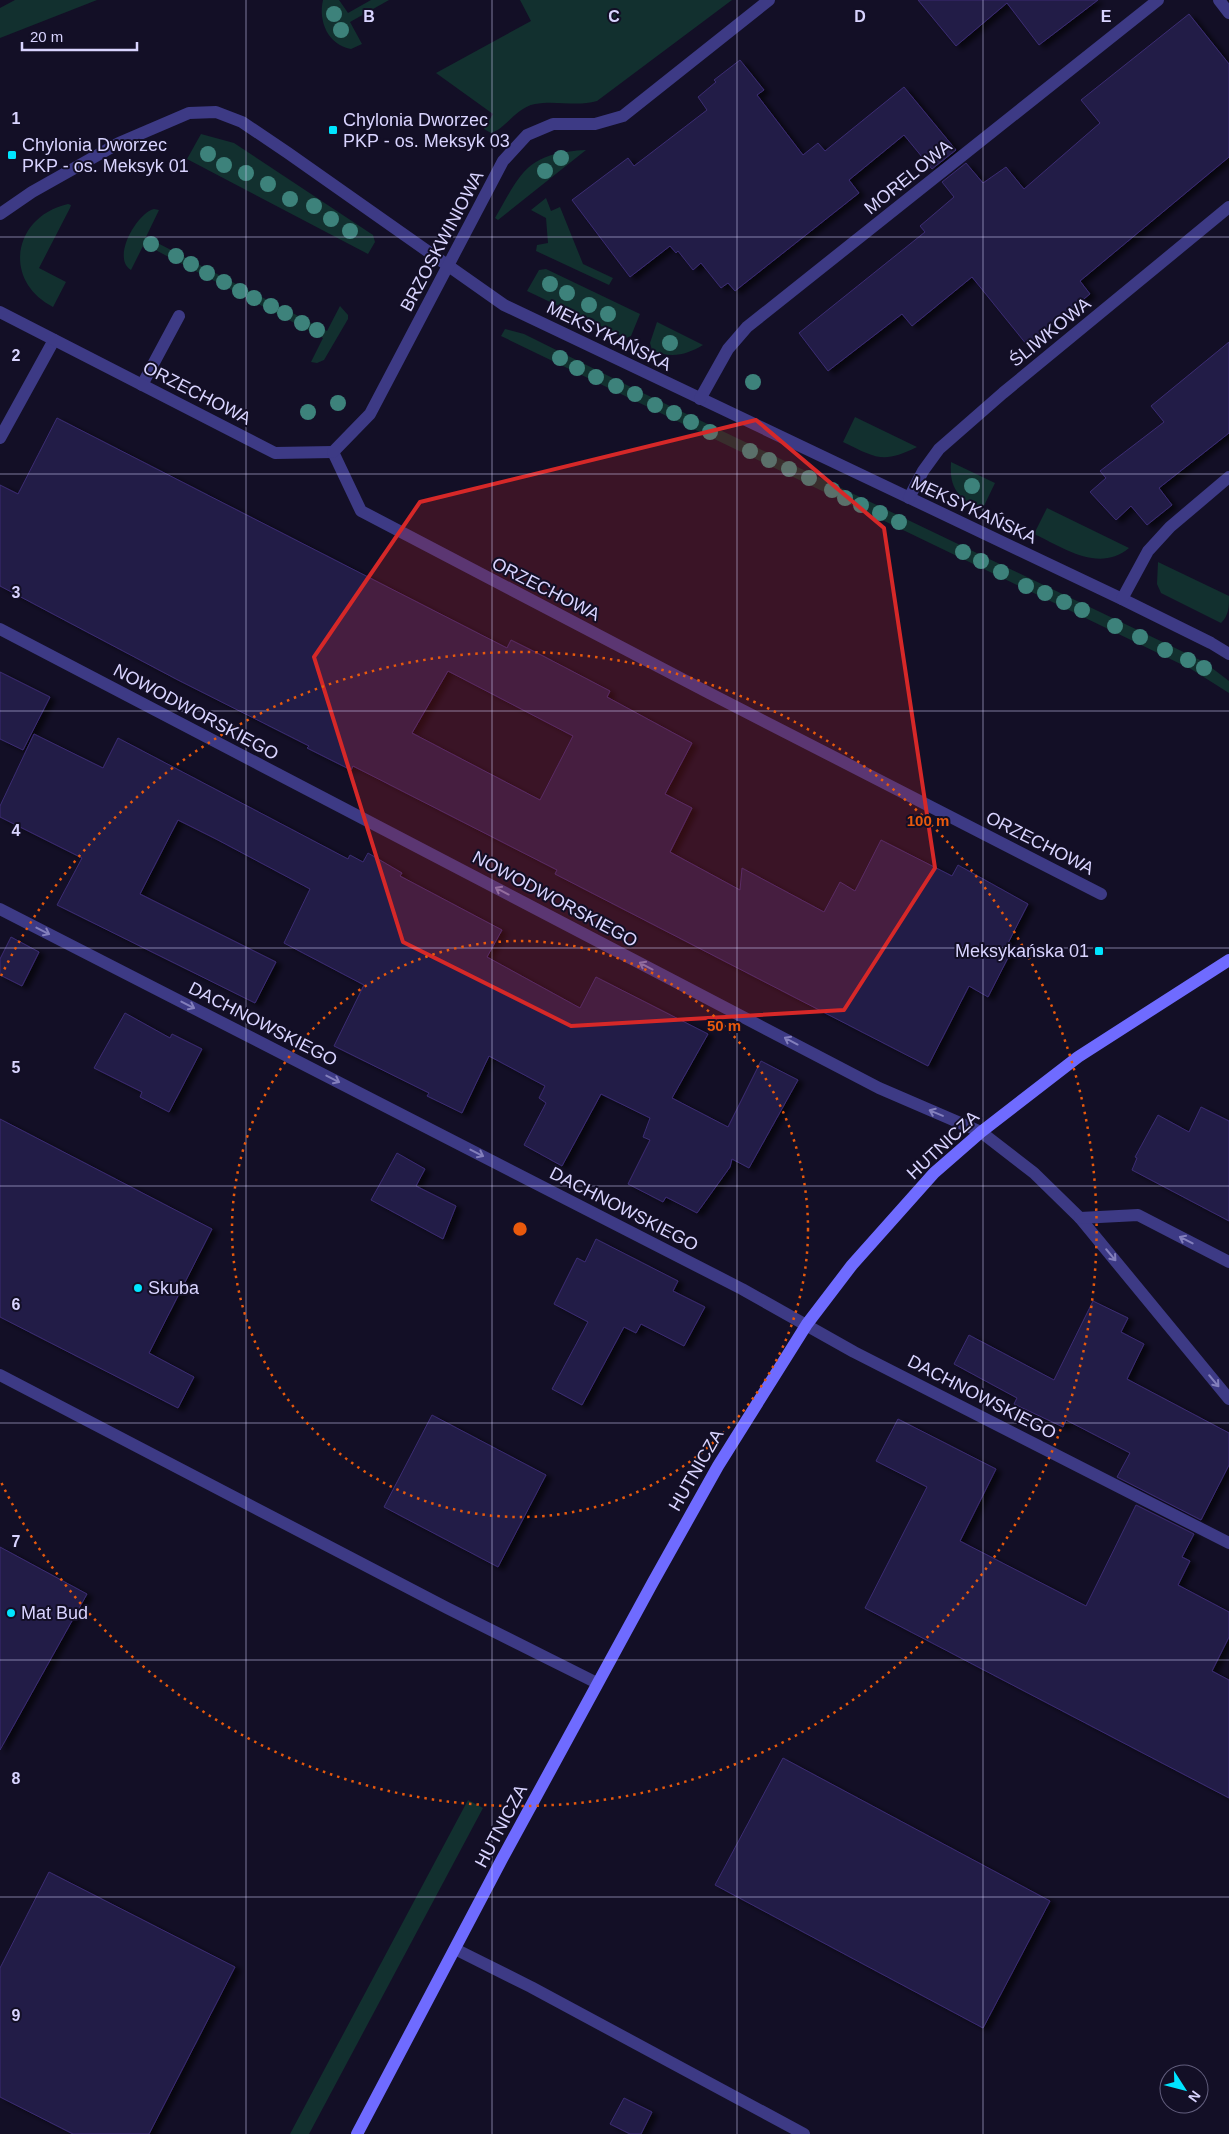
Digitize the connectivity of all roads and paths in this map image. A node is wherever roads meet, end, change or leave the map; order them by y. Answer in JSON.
{"nodes":[{"id":1,"x":769,"y":0,"type":"edge"},
{"id":2,"x":1158,"y":0,"type":"edge"},
{"id":3,"x":1219,"y":0,"type":"edge"},
{"id":4,"x":1229,"y":13,"type":"edge"},
{"id":5,"x":1229,"y":207,"type":"edge"},
{"id":6,"x":0,"y":214,"type":"edge"},
{"id":7,"x":448,"y":266,"type":"junction"},
{"id":8,"x":0,"y":312,"type":"edge"},
{"id":9,"x":179,"y":316,"type":"dead end"},
{"id":10,"x":54,"y":340,"type":"junction"},
{"id":11,"x":142,"y":385,"type":"junction"},
{"id":12,"x":700,"y":399,"type":"junction"},
{"id":13,"x":0,"y":438,"type":"edge"},
{"id":14,"x":333,"y":452,"type":"junction"},
{"id":15,"x":1229,"y":477,"type":"edge"},
{"id":16,"x":909,"y":498,"type":"junction"},
{"id":17,"x":1122,"y":599,"type":"junction"},
{"id":18,"x":0,"y":629,"type":"edge"},
{"id":19,"x":1229,"y":654,"type":"edge"},
{"id":20,"x":1101,"y":894,"type":"dead end"},
{"id":21,"x":0,"y":909,"type":"edge"},
{"id":22,"x":1229,"y":960,"type":"edge"},
{"id":23,"x":981,"y":1132,"type":"junction"},
{"id":24,"x":1080,"y":1218,"type":"junction"},
{"id":25,"x":1229,"y":1262,"type":"edge"},
{"id":26,"x":807,"y":1324,"type":"junction"},
{"id":27,"x":0,"y":1375,"type":"edge"},
{"id":28,"x":1229,"y":1398,"type":"edge"},
{"id":29,"x":1229,"y":1543,"type":"edge"},
{"id":30,"x":598,"y":1683,"type":"junction"},
{"id":31,"x":455,"y":1949,"type":"junction"},
{"id":32,"x":357,"y":2134,"type":"edge"},
{"id":33,"x":804,"y":2134,"type":"edge"}],
"edges":[{"from":1,"to":7,"type":"street","name":"BRZOSKWINIOWA"},
{"from":2,"to":12,"type":"street","name":"MORELOWA"},
{"from":3,"to":4,"type":"street"},
{"from":5,"to":16,"type":"street","name":"ŚLIWKOWA"},
{"from":6,"to":7,"type":"street","name":"MEKSYKAŃSKA"},
{"from":7,"to":12,"type":"street","name":"MEKSYKAŃSKA"},
{"from":7,"to":14,"type":"street","name":"BRZOSKWINIOWA"},
{"from":8,"to":10,"type":"street","name":"ORZECHOWA"},
{"from":9,"to":11,"type":"street"},
{"from":10,"to":11,"type":"street","name":"ORZECHOWA"},
{"from":10,"to":13,"type":"street"},
{"from":11,"to":14,"type":"street","name":"ORZECHOWA"},
{"from":12,"to":16,"type":"street","name":"MEKSYKAŃSKA"},
{"from":14,"to":20,"type":"street","name":"ORZECHOWA"},
{"from":15,"to":17,"type":"street"},
{"from":16,"to":17,"type":"street","name":"MEKSYKAŃSKA"},
{"from":17,"to":19,"type":"street","name":"MEKSYKAŃSKA"},
{"from":23,"to":18,"type":"street","name":"NOWODWORSKIEGO","one_way":true},
{"from":21,"to":26,"type":"street","name":"DACHNOWSKIEGO","one_way":true},
{"from":22,"to":23,"type":"main road","name":"HUTNICZA"},
{"from":23,"to":24,"type":"street","name":"NOWODWORSKIEGO"},
{"from":23,"to":26,"type":"main road","name":"HUTNICZA"},
{"from":25,"to":24,"type":"street","one_way":true},
{"from":24,"to":28,"type":"street","name":"NOWODWORSKIEGO","one_way":true},
{"from":26,"to":29,"type":"street","name":"DACHNOWSKIEGO"},
{"from":26,"to":30,"type":"main road","name":"HUTNICZA"},
{"from":27,"to":30,"type":"street"},
{"from":30,"to":31,"type":"main road","name":"HUTNICZA"},
{"from":31,"to":32,"type":"main road","name":"HUTNICZA"},
{"from":31,"to":33,"type":"street"}]}
